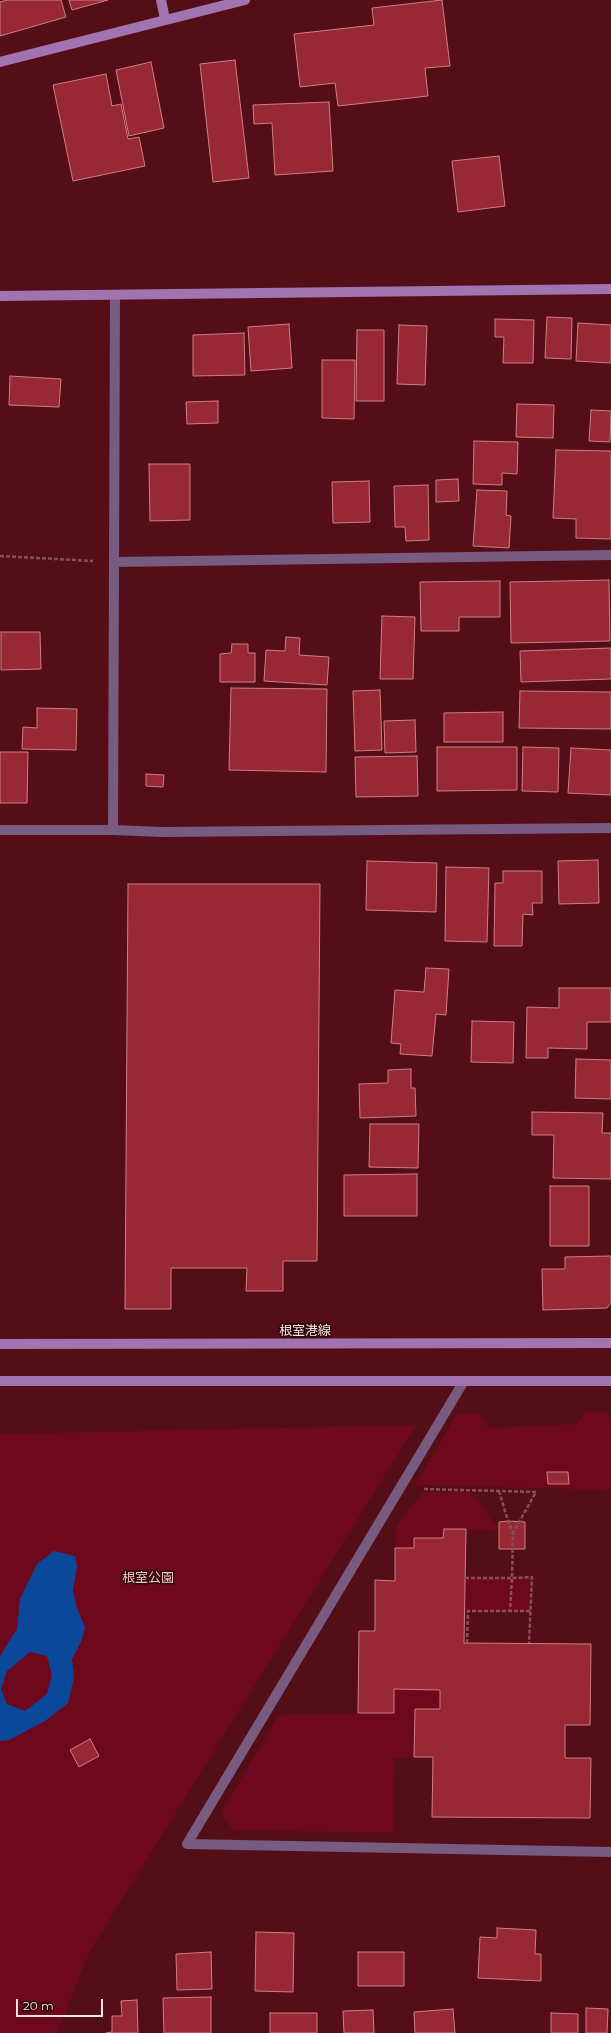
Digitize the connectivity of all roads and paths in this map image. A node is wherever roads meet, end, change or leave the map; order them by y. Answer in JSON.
{"nodes":[{"id":1,"x":161,"y":0,"type":"edge"},
{"id":2,"x":245,"y":0,"type":"edge"},
{"id":3,"x":165,"y":19,"type":"junction"},
{"id":4,"x":0,"y":62,"type":"edge"},
{"id":5,"x":611,"y":289,"type":"edge"},
{"id":6,"x":0,"y":296,"type":"edge"},
{"id":7,"x":115,"y":296,"type":"junction"},
{"id":8,"x":611,"y":555,"type":"edge"},
{"id":9,"x":0,"y":556,"type":"edge"},
{"id":10,"x":114,"y":562,"type":"junction"},
{"id":11,"x":611,"y":828,"type":"edge"},
{"id":12,"x":0,"y":830,"type":"edge"},
{"id":13,"x":113,"y":830,"type":"junction"},
{"id":14,"x":611,"y":1343,"type":"edge"},
{"id":15,"x":0,"y":1344,"type":"edge"},
{"id":16,"x":0,"y":1381,"type":"edge"},
{"id":17,"x":611,"y":1381,"type":"edge"},
{"id":18,"x":464,"y":1382,"type":"junction"},
{"id":19,"x":418,"y":1488,"type":"dead end"},
{"id":20,"x":499,"y":1491,"type":"junction"},
{"id":21,"x":513,"y":1533,"type":"junction"},
{"id":22,"x":465,"y":1578,"type":"dead end"},
{"id":23,"x":512,"y":1578,"type":"junction"},
{"id":24,"x":510,"y":1611,"type":"junction"},
{"id":25,"x":530,"y":1611,"type":"junction"},
{"id":26,"x":467,"y":1643,"type":"dead end"},
{"id":27,"x":529,"y":1643,"type":"dead end"},
{"id":28,"x":611,"y":1852,"type":"edge"}],
"edges":[{"from":1,"to":3,"type":"main road"},
{"from":2,"to":3,"type":"main road"},
{"from":3,"to":4,"type":"main road"},
{"from":5,"to":7,"type":"main road"},
{"from":6,"to":7,"type":"main road"},
{"from":7,"to":10,"type":"street"},
{"from":8,"to":10,"type":"street"},
{"from":9,"to":10,"type":"path"},
{"from":10,"to":13,"type":"street"},
{"from":11,"to":13,"type":"street"},
{"from":12,"to":13,"type":"street"},
{"from":14,"to":15,"type":"main road","name":"根室港線"},
{"from":16,"to":18,"type":"main road"},
{"from":17,"to":18,"type":"main road"},
{"from":18,"to":28,"type":"street"},
{"from":19,"to":20,"type":"path"},
{"from":20,"to":21,"type":"path"},
{"from":20,"to":21,"type":"path"},
{"from":21,"to":23,"type":"path"},
{"from":22,"to":23,"type":"path"},
{"from":23,"to":24,"type":"path"},
{"from":23,"to":25,"type":"path"},
{"from":24,"to":25,"type":"path"},
{"from":24,"to":26,"type":"path"},
{"from":25,"to":27,"type":"path"}]}
